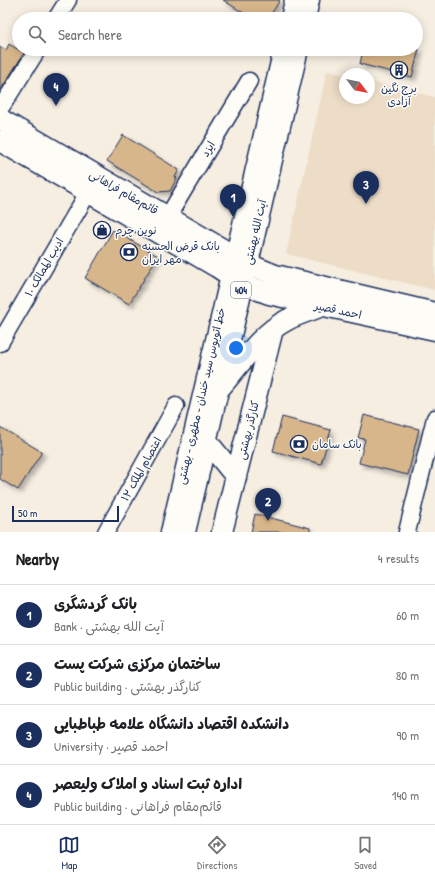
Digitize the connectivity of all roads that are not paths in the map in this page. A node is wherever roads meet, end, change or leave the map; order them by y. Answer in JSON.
{"nodes":[{"id":1,"x":68,"y":0,"type":"edge"},
{"id":2,"x":293,"y":0,"type":"edge"},
{"id":3,"x":309,"y":0,"type":"edge"},
{"id":4,"x":60,"y":12,"type":"edge"},
{"id":5,"x":290,"y":12,"type":"edge"},
{"id":6,"x":306,"y":12,"type":"edge"},
{"id":7,"x":34,"y":56,"type":"edge"},
{"id":8,"x":281,"y":56,"type":"edge"},
{"id":9,"x":296,"y":56,"type":"edge"},
{"id":10,"x":249,"y":81,"type":"dead end"},
{"id":11,"x":0,"y":109,"type":"edge"},
{"id":12,"x":0,"y":119,"type":"edge"},
{"id":13,"x":0,"y":141,"type":"edge"},
{"id":14,"x":89,"y":191,"type":"junction"},
{"id":15,"x":168,"y":218,"type":"junction"},
{"id":16,"x":241,"y":260,"type":"junction"},
{"id":17,"x":236,"y":280,"type":"junction"},
{"id":18,"x":322,"y":306,"type":"junction"},
{"id":19,"x":435,"y":314,"type":"edge"},
{"id":20,"x":273,"y":329,"type":"junction"},
{"id":21,"x":435,"y":330,"type":"edge"},
{"id":22,"x":0,"y":343,"type":"edge"},
{"id":23,"x":218,"y":391,"type":"junction"},
{"id":24,"x":176,"y":406,"type":"dead end"},
{"id":25,"x":435,"y":418,"type":"edge"},
{"id":26,"x":206,"y":440,"type":"junction"},
{"id":27,"x":236,"y":477,"type":"junction"},
{"id":28,"x":106,"y":532,"type":"edge"},
{"id":29,"x":169,"y":532,"type":"edge"},
{"id":30,"x":185,"y":532,"type":"edge"},
{"id":31,"x":222,"y":532,"type":"edge"},
{"id":32,"x":407,"y":532,"type":"edge"}],
"edges":[{"from":1,"to":4,"type":"street"},
{"from":2,"to":5,"type":"street"},
{"from":3,"to":6,"type":"main road"},
{"from":7,"to":11,"type":"street"},
{"from":8,"to":16,"type":"street"},
{"from":9,"to":16,"type":"main road","name":"آیت الله بهشتی","number":"404"},
{"from":10,"to":15,"type":"street","name":"ایزد"},
{"from":12,"to":15,"type":"main road","name":"قائم‌مقام فراهانی"},
{"from":13,"to":14,"type":"main road","name":"قائم‌مقام فراهانی"},
{"from":14,"to":17,"type":"main road","name":"قائم‌مقام فراهانی"},
{"from":14,"to":22,"type":"street","name":"ادیب الممالک ۱۰"},
{"from":15,"to":16,"type":"main road","name":"قائم‌مقام فراهانی"},
{"from":16,"to":17,"type":"main road","name":"آیت الله بهشتی","number":"404"},
{"from":16,"to":19,"type":"main road","name":"احمد قصیر"},
{"from":17,"to":18,"type":"main road","name":"احمد قصیر"},
{"from":17,"to":23,"type":"main road","name":"آیت الله بهشتی","number":"404"},
{"from":17,"to":29,"type":"street","name":"خط اتوبوس سید خندان - مطهری - بهشتی"},
{"from":18,"to":20,"type":"main road"},
{"from":18,"to":21,"type":"main road","name":"احمد قصیر"},
{"from":20,"to":23,"type":"main road"},
{"from":20,"to":27,"type":"main road","name":"کنارگذر بهشتی"},
{"from":23,"to":26,"type":"main road","name":"آیت الله بهشتی","number":"404"},
{"from":24,"to":28,"type":"street","name":"اعتصام الملک ۱۲"},
{"from":25,"to":32,"type":"street"},
{"from":26,"to":27,"type":"main road"},
{"from":26,"to":30,"type":"main road","name":"آیت الله بهشتی","number":"404"},
{"from":27,"to":31,"type":"main road","name":"کنارگذر بهشتی"}]}
